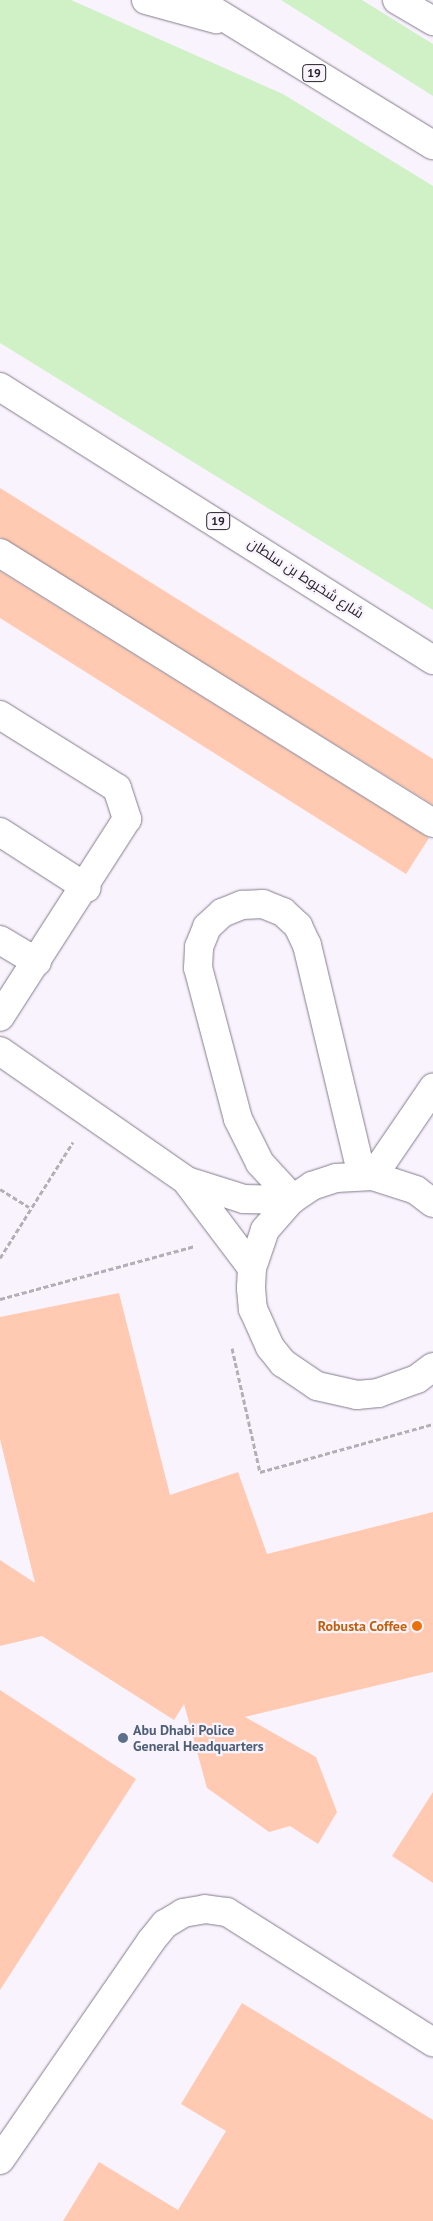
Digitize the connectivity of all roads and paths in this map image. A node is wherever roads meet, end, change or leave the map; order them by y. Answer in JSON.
{"nodes":[{"id":1,"x":146,"y":0,"type":"edge"},
{"id":2,"x":196,"y":0,"type":"edge"},
{"id":3,"x":397,"y":0,"type":"edge"},
{"id":4,"x":433,"y":21,"type":"edge"},
{"id":5,"x":232,"y":23,"type":"junction"},
{"id":6,"x":433,"y":145,"type":"edge"},
{"id":7,"x":0,"y":387,"type":"edge"},
{"id":8,"x":0,"y":553,"type":"edge"},
{"id":9,"x":433,"y":660,"type":"edge"},
{"id":10,"x":0,"y":715,"type":"edge"},
{"id":11,"x":433,"y":823,"type":"edge"},
{"id":12,"x":0,"y":832,"type":"edge"},
{"id":13,"x":87,"y":888,"type":"junction"},
{"id":14,"x":0,"y":940,"type":"edge"},
{"id":15,"x":37,"y":962,"type":"junction"},
{"id":16,"x":0,"y":1017,"type":"edge"},
{"id":17,"x":0,"y":1051,"type":"edge"},
{"id":18,"x":433,"y":1088,"type":"edge"},
{"id":19,"x":90,"y":1115,"type":"junction"},
{"id":20,"x":367,"y":1176,"type":"junction"},
{"id":21,"x":187,"y":1181,"type":"junction"},
{"id":22,"x":0,"y":1189,"type":"edge"},
{"id":23,"x":292,"y":1199,"type":"junction"},
{"id":24,"x":433,"y":1203,"type":"edge"},
{"id":25,"x":29,"y":1207,"type":"junction"},
{"id":26,"x":198,"y":1246,"type":"dead end"},
{"id":27,"x":0,"y":1258,"type":"edge"},
{"id":28,"x":252,"y":1268,"type":"junction"},
{"id":29,"x":0,"y":1299,"type":"edge"},
{"id":30,"x":230,"y":1338,"type":"dead end"},
{"id":31,"x":433,"y":1367,"type":"edge"},
{"id":32,"x":433,"y":1424,"type":"edge"},
{"id":33,"x":433,"y":2042,"type":"edge"},
{"id":34,"x":2,"y":2154,"type":"edge"}],
"edges":[{"from":1,"to":5,"type":"main road"},
{"from":2,"to":5,"type":"main road","number":"19"},
{"from":3,"to":4,"type":"main road"},
{"from":5,"to":6,"type":"main road","number":"19"},
{"from":7,"to":9,"type":"main road","name":"شارع شخبوط بن سلطان","number":"19"},
{"from":8,"to":11,"type":"main road"},
{"from":10,"to":13,"type":"main road"},
{"from":12,"to":13,"type":"main road"},
{"from":13,"to":15,"type":"main road"},
{"from":14,"to":15,"type":"main road"},
{"from":15,"to":16,"type":"main road"},
{"from":17,"to":19,"type":"main road"},
{"from":18,"to":20,"type":"main road"},
{"from":19,"to":21,"type":"main road"},
{"from":19,"to":25,"type":"path"},
{"from":20,"to":23,"type":"main road"},
{"from":20,"to":23,"type":"main road"},
{"from":20,"to":24,"type":"main road"},
{"from":21,"to":23,"type":"main road"},
{"from":21,"to":28,"type":"main road"},
{"from":22,"to":25,"type":"path"},
{"from":23,"to":28,"type":"main road"},
{"from":25,"to":27,"type":"path"},
{"from":26,"to":29,"type":"path"},
{"from":28,"to":31,"type":"main road"},
{"from":30,"to":32,"type":"path"},
{"from":33,"to":34,"type":"main road"}]}
